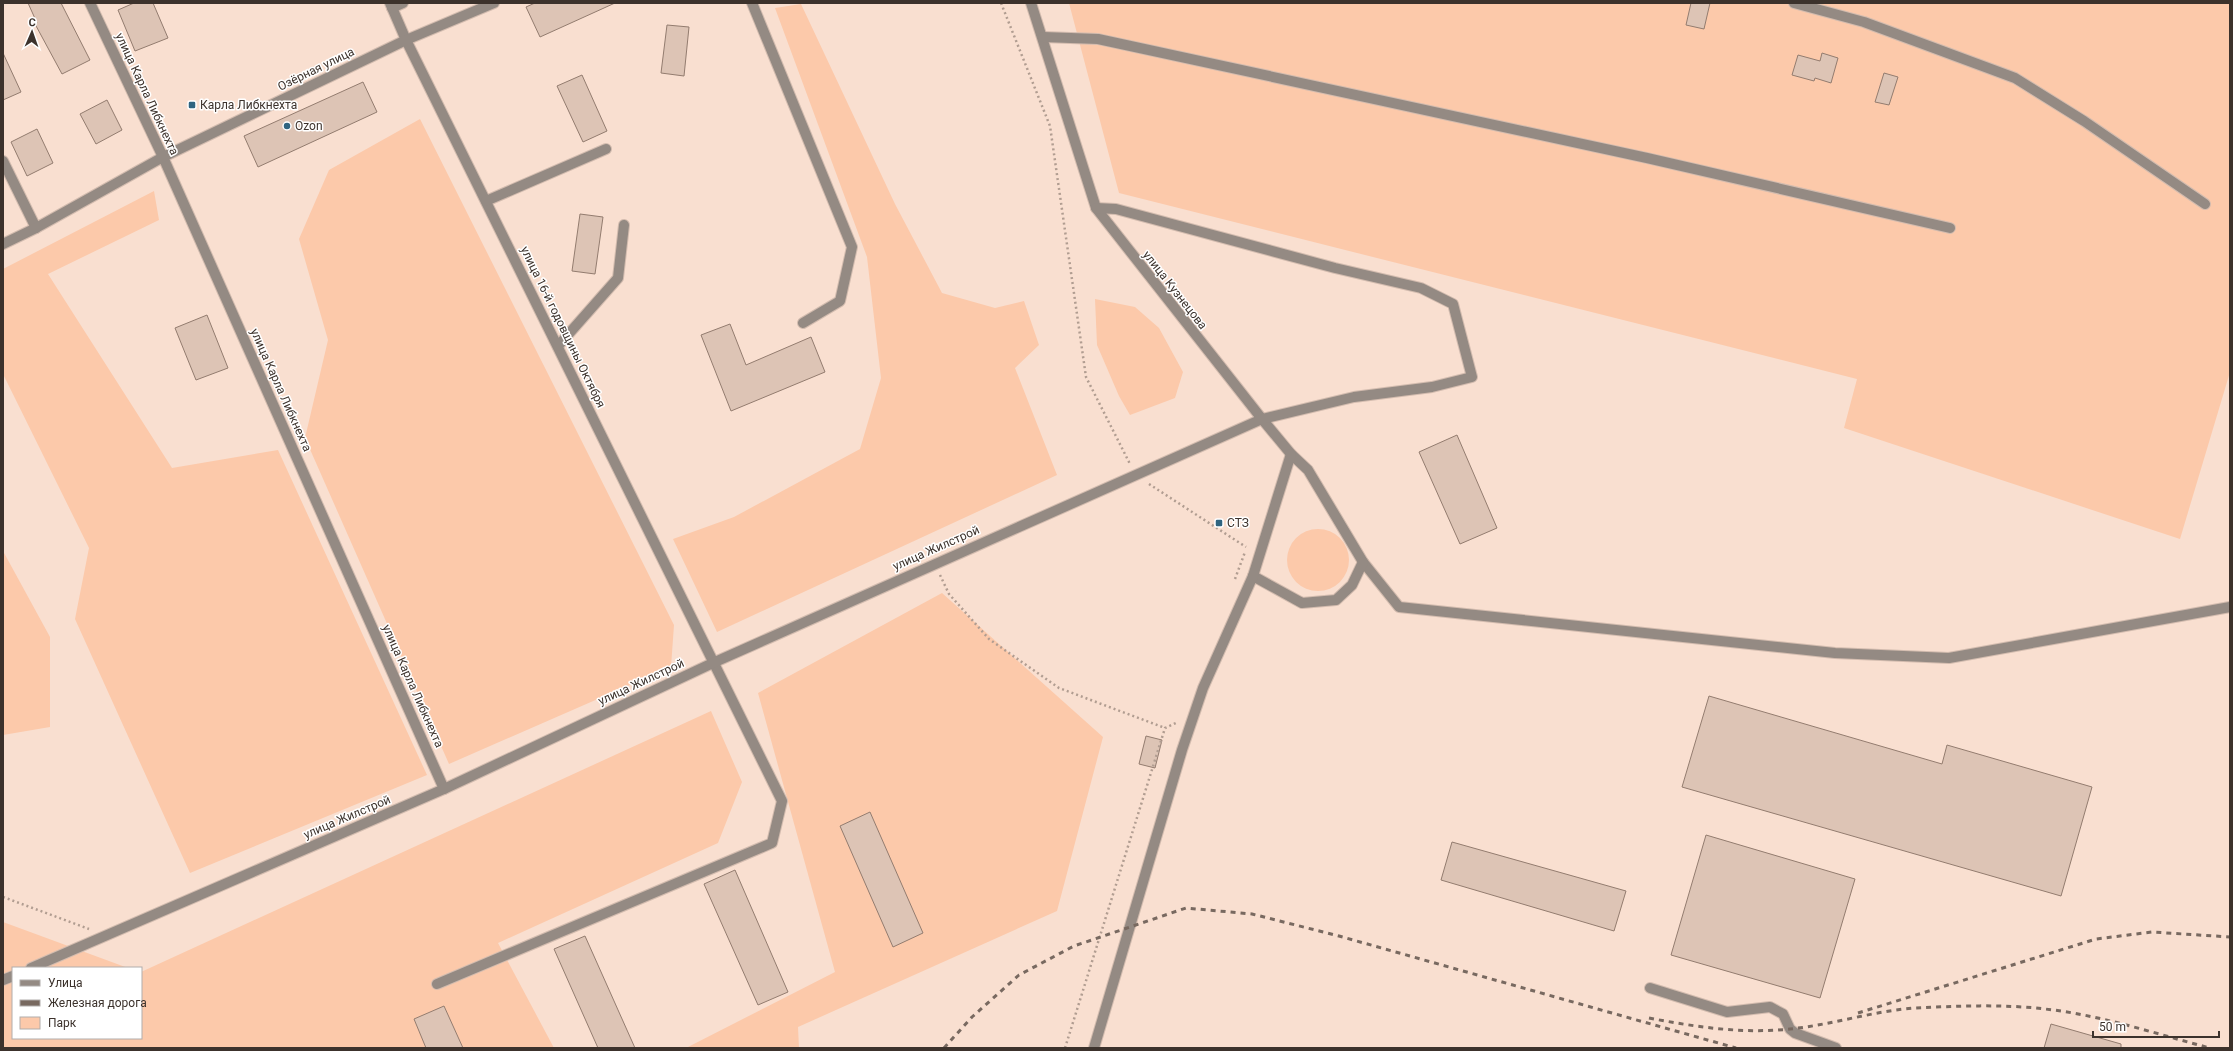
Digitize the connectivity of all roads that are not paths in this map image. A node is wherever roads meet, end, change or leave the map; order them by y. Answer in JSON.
{"nodes":[{"id":1,"x":90,"y":3,"type":"edge"},
{"id":2,"x":403,"y":3,"type":"edge"},
{"id":3,"x":494,"y":3,"type":"edge"},
{"id":4,"x":752,"y":3,"type":"edge"},
{"id":5,"x":1031,"y":3,"type":"edge"},
{"id":6,"x":1794,"y":3,"type":"edge"},
{"id":7,"x":391,"y":5,"type":"edge"},
{"id":8,"x":1043,"y":37,"type":"junction"},
{"id":9,"x":406,"y":40,"type":"junction"},
{"id":10,"x":606,"y":149,"type":"dead end"},
{"id":11,"x":163,"y":156,"type":"junction"},
{"id":12,"x":3,"y":161,"type":"edge"},
{"id":13,"x":486,"y":201,"type":"junction"},
{"id":14,"x":2205,"y":204,"type":"dead end"},
{"id":15,"x":1096,"y":208,"type":"junction"},
{"id":16,"x":624,"y":225,"type":"dead end"},
{"id":17,"x":36,"y":228,"type":"junction"},
{"id":18,"x":1950,"y":228,"type":"dead end"},
{"id":19,"x":3,"y":244,"type":"edge"},
{"id":20,"x":803,"y":323,"type":"dead end"},
{"id":21,"x":558,"y":346,"type":"junction"},
{"id":22,"x":1262,"y":419,"type":"junction"},
{"id":23,"x":1290,"y":454,"type":"junction"},
{"id":24,"x":1363,"y":562,"type":"junction"},
{"id":25,"x":1253,"y":576,"type":"junction"},
{"id":26,"x":2230,"y":607,"type":"edge"},
{"id":27,"x":715,"y":662,"type":"junction"},
{"id":28,"x":444,"y":789,"type":"junction"},
{"id":29,"x":33,"y":967,"type":"edge"},
{"id":30,"x":437,"y":984,"type":"dead end"},
{"id":31,"x":1650,"y":988,"type":"dead end"},
{"id":32,"x":1094,"y":1048,"type":"edge"},
{"id":33,"x":1836,"y":1048,"type":"edge"}],
"edges":[{"from":1,"to":11,"type":"street","name":"улица Карла Либкнехта"},
{"from":2,"to":7,"type":"street"},
{"from":3,"to":9,"type":"street","name":"Озёрная улица"},
{"from":4,"to":20,"type":"street"},
{"from":5,"to":8,"type":"street","name":"улица Кузнецова"},
{"from":6,"to":14,"type":"street"},
{"from":7,"to":9,"type":"street","name":"улица 16-й годовщины Октября"},
{"from":8,"to":15,"type":"street","name":"улица Кузнецова"},
{"from":8,"to":18,"type":"street"},
{"from":9,"to":11,"type":"street","name":"Озёрная улица"},
{"from":9,"to":13,"type":"street","name":"улица 16-й годовщины Октября"},
{"from":10,"to":13,"type":"street"},
{"from":11,"to":17,"type":"street","name":"Озёрная улица"},
{"from":11,"to":28,"type":"street","name":"улица Карла Либкнехта"},
{"from":12,"to":17,"type":"street"},
{"from":13,"to":21,"type":"street","name":"улица 16-й годовщины Октября"},
{"from":15,"to":22,"type":"street","name":"улица Кузнецова"},
{"from":15,"to":22,"type":"street","name":"улица Жилстрой"},
{"from":16,"to":21,"type":"street"},
{"from":17,"to":19,"type":"street","name":"Озёрная улица"},
{"from":21,"to":27,"type":"street","name":"улица 16-й годовщины Октября"},
{"from":22,"to":23,"type":"street","name":"улица Кузнецова"},
{"from":22,"to":27,"type":"street","name":"улица Жилстрой"},
{"from":23,"to":24,"type":"street","name":"улица Кузнецова"},
{"from":23,"to":25,"type":"street"},
{"from":24,"to":25,"type":"street"},
{"from":24,"to":26,"type":"street","name":"улица Кузнецова"},
{"from":25,"to":32,"type":"street"},
{"from":27,"to":28,"type":"street","name":"улица Жилстрой"},
{"from":27,"to":30,"type":"street","name":"улица 16-й годовщины Октября"},
{"from":28,"to":29,"type":"street","name":"улица Жилстрой"},
{"from":31,"to":33,"type":"street"}]}
